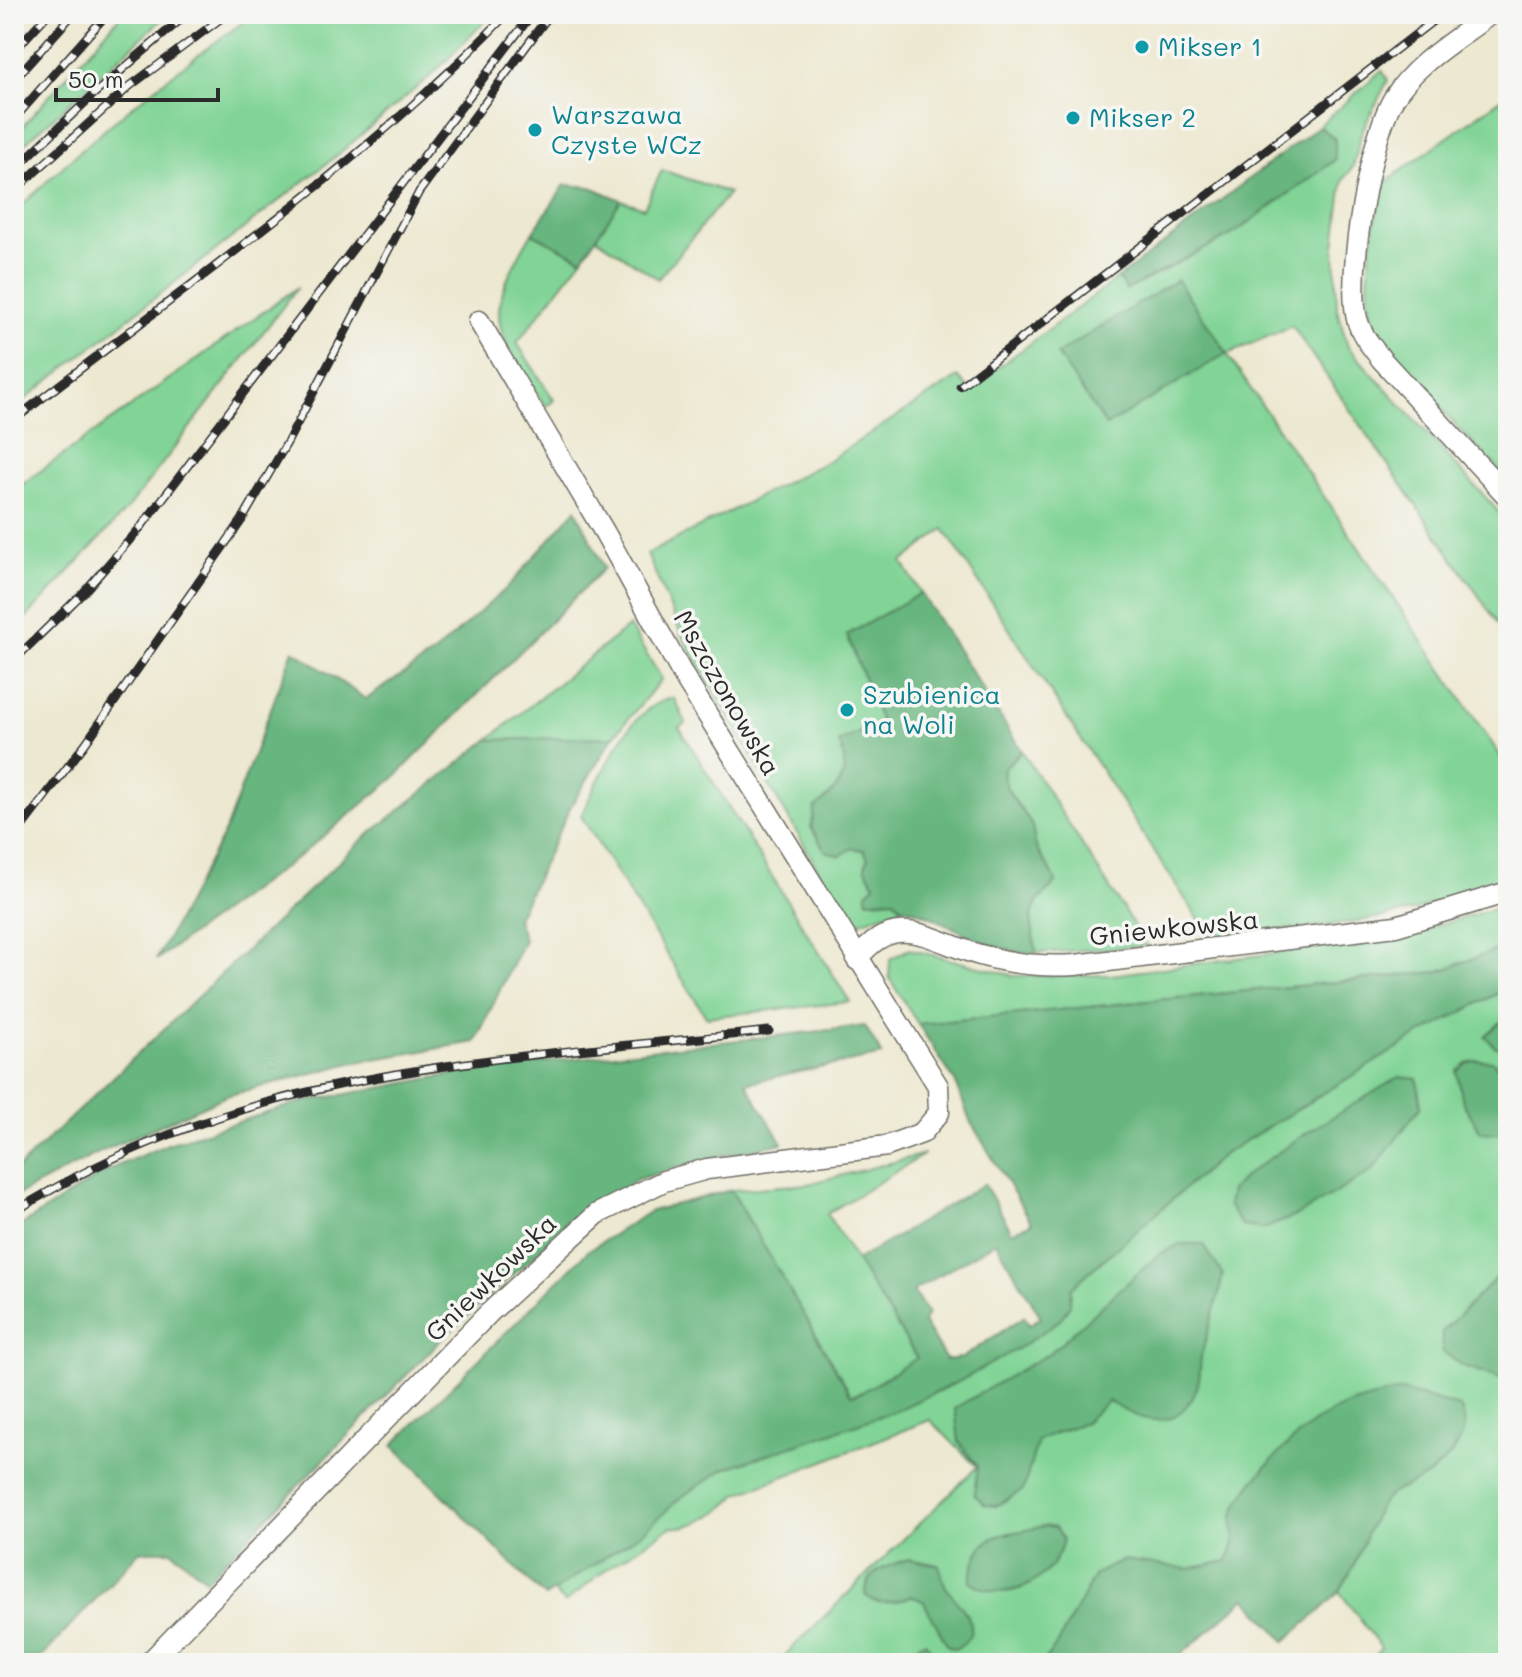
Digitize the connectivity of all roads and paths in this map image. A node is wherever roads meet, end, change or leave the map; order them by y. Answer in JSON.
{"nodes":[{"id":1,"x":1490,"y":14,"type":"edge"},
{"id":2,"x":479,"y":321,"type":"dead end"},
{"id":3,"x":1508,"y":497,"type":"edge"},
{"id":4,"x":1508,"y":892,"type":"edge"},
{"id":5,"x":857,"y":960,"type":"junction"},
{"id":6,"x":938,"y":1086,"type":"joint"},
{"id":7,"x":149,"y":1663,"type":"edge"}],
"edges":[{"from":1,"to":3,"type":"street"},
{"from":2,"to":5,"type":"street","name":"Mszczonowska"},
{"from":4,"to":5,"type":"street","name":"Gniewkowska"},
{"from":5,"to":6,"type":"street","name":"Mszczonowska"},
{"from":6,"to":7,"type":"street","name":"Gniewkowska"}]}
